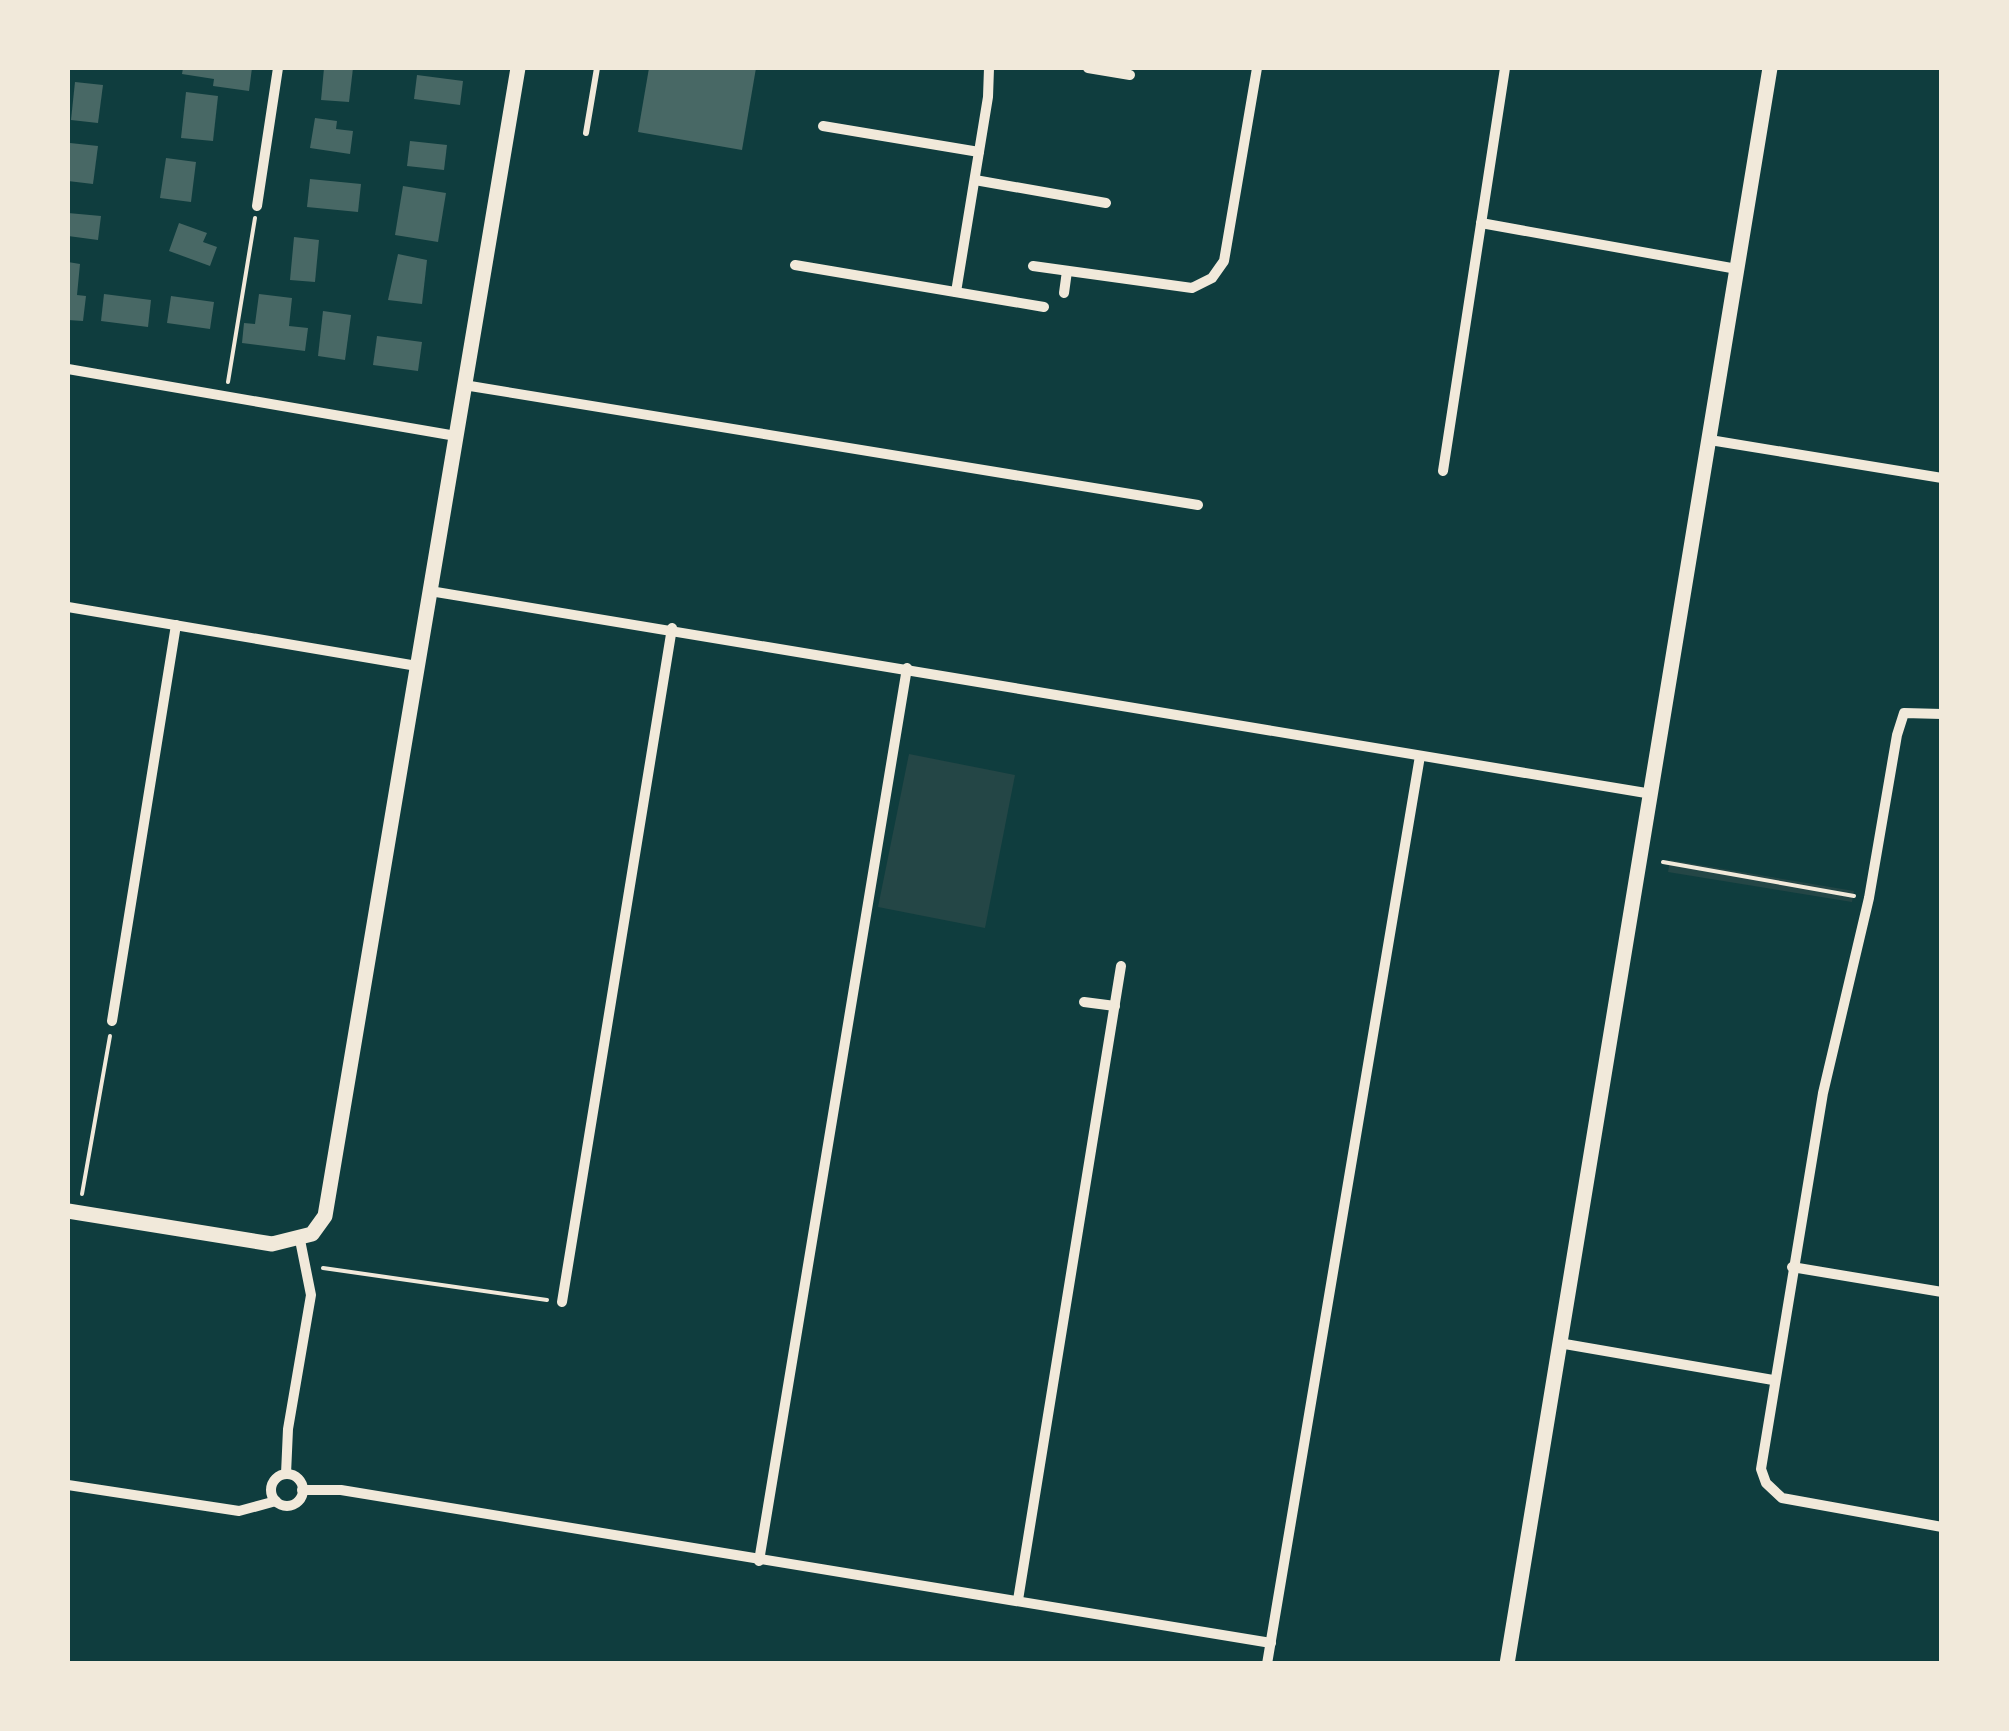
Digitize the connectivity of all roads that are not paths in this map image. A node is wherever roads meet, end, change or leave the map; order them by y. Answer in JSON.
{"nodes":[{"id":1,"x":278,"y":68,"type":"edge"},
{"id":2,"x":518,"y":68,"type":"edge"},
{"id":3,"x":597,"y":68,"type":"edge"},
{"id":4,"x":989,"y":68,"type":"edge"},
{"id":5,"x":1088,"y":68,"type":"edge"},
{"id":6,"x":1257,"y":68,"type":"edge"},
{"id":7,"x":1505,"y":68,"type":"edge"},
{"id":8,"x":1770,"y":68,"type":"edge"},
{"id":9,"x":1130,"y":75,"type":"dead end"},
{"id":10,"x":823,"y":126,"type":"dead end"},
{"id":11,"x":586,"y":133,"type":"dead end"},
{"id":12,"x":979,"y":152,"type":"junction"},
{"id":13,"x":975,"y":180,"type":"junction"},
{"id":14,"x":1106,"y":203,"type":"dead end"},
{"id":15,"x":257,"y":206,"type":"road end"},
{"id":16,"x":1481,"y":223,"type":"junction"},
{"id":17,"x":795,"y":265,"type":"dead end"},
{"id":18,"x":1033,"y":266,"type":"dead end"},
{"id":19,"x":1737,"y":270,"type":"junction"},
{"id":20,"x":1068,"y":272,"type":"junction"},
{"id":21,"x":956,"y":292,"type":"junction"},
{"id":22,"x":1064,"y":292,"type":"dead end"},
{"id":23,"x":1044,"y":307,"type":"dead end"},
{"id":24,"x":68,"y":370,"type":"edge"},
{"id":25,"x":464,"y":386,"type":"junction"},
{"id":26,"x":456,"y":436,"type":"junction"},
{"id":27,"x":1710,"y":440,"type":"junction"},
{"id":28,"x":1444,"y":471,"type":"dead end"},
{"id":29,"x":1942,"y":478,"type":"edge"},
{"id":30,"x":1198,"y":505,"type":"dead end"},
{"id":31,"x":430,"y":591,"type":"junction"},
{"id":32,"x":68,"y":607,"type":"edge"},
{"id":33,"x":176,"y":625,"type":"junction"},
{"id":34,"x":672,"y":628,"type":"junction"},
{"id":35,"x":418,"y":666,"type":"junction"},
{"id":36,"x":907,"y":668,"type":"junction"},
{"id":37,"x":1942,"y":714,"type":"edge"},
{"id":38,"x":1420,"y":756,"type":"junction"},
{"id":39,"x":1652,"y":794,"type":"junction"},
{"id":40,"x":1121,"y":966,"type":"dead end"},
{"id":41,"x":1084,"y":1002,"type":"dead end"},
{"id":42,"x":1115,"y":1006,"type":"junction"},
{"id":43,"x":112,"y":1020,"type":"road end"},
{"id":44,"x":73,"y":1212,"type":"edge"},
{"id":45,"x":300,"y":1240,"type":"junction"},
{"id":46,"x":1792,"y":1267,"type":"junction"},
{"id":47,"x":1942,"y":1292,"type":"edge"},
{"id":48,"x":562,"y":1302,"type":"road end"},
{"id":49,"x":1559,"y":1344,"type":"junction"},
{"id":50,"x":1773,"y":1380,"type":"junction"},
{"id":51,"x":286,"y":1474,"type":"junction"},
{"id":52,"x":68,"y":1485,"type":"edge"},
{"id":53,"x":302,"y":1490,"type":"junction"},
{"id":54,"x":276,"y":1501,"type":"junction"},
{"id":55,"x":1942,"y":1527,"type":"edge"},
{"id":56,"x":759,"y":1561,"type":"junction"},
{"id":57,"x":1018,"y":1600,"type":"junction"},
{"id":58,"x":1270,"y":1643,"type":"junction"},
{"id":59,"x":1267,"y":1664,"type":"edge"},
{"id":60,"x":1507,"y":1664,"type":"edge"}],
"edges":[{"from":1,"to":15,"type":"street"},
{"from":2,"to":25,"type":"street"},
{"from":3,"to":11,"type":"lane"},
{"from":4,"to":12,"type":"street"},
{"from":5,"to":9,"type":"street"},
{"from":6,"to":20,"type":"street"},
{"from":7,"to":16,"type":"street"},
{"from":8,"to":19,"type":"street"},
{"from":10,"to":12,"type":"street"},
{"from":12,"to":13,"type":"street"},
{"from":13,"to":14,"type":"street"},
{"from":13,"to":21,"type":"street"},
{"from":16,"to":19,"type":"street"},
{"from":16,"to":28,"type":"street"},
{"from":17,"to":21,"type":"street"},
{"from":18,"to":20,"type":"street"},
{"from":19,"to":27,"type":"street"},
{"from":20,"to":22,"type":"street"},
{"from":21,"to":23,"type":"street"},
{"from":24,"to":26,"type":"street"},
{"from":25,"to":26,"type":"street"},
{"from":25,"to":30,"type":"street"},
{"from":26,"to":31,"type":"street"},
{"from":27,"to":29,"type":"street"},
{"from":27,"to":39,"type":"street"},
{"from":31,"to":34,"type":"street"},
{"from":31,"to":35,"type":"street"},
{"from":32,"to":33,"type":"street"},
{"from":33,"to":35,"type":"street"},
{"from":33,"to":43,"type":"street"},
{"from":34,"to":36,"type":"street"},
{"from":34,"to":48,"type":"street"},
{"from":35,"to":45,"type":"street"},
{"from":36,"to":38,"type":"street"},
{"from":36,"to":56,"type":"street"},
{"from":37,"to":46,"type":"street"},
{"from":38,"to":39,"type":"street"},
{"from":38,"to":58,"type":"street"},
{"from":39,"to":49,"type":"street"},
{"from":40,"to":42,"type":"street"},
{"from":41,"to":42,"type":"street"},
{"from":42,"to":57,"type":"street"},
{"from":44,"to":45,"type":"street"},
{"from":45,"to":51,"type":"street"},
{"from":46,"to":47,"type":"street"},
{"from":46,"to":50,"type":"street"},
{"from":49,"to":50,"type":"street"},
{"from":49,"to":60,"type":"street"},
{"from":50,"to":55,"type":"street"},
{"from":51,"to":53,"type":"street"},
{"from":51,"to":54,"type":"street"},
{"from":52,"to":54,"type":"street"},
{"from":53,"to":54,"type":"street"},
{"from":53,"to":56,"type":"street"},
{"from":56,"to":57,"type":"street"},
{"from":57,"to":58,"type":"street"},
{"from":58,"to":59,"type":"street"}]}
